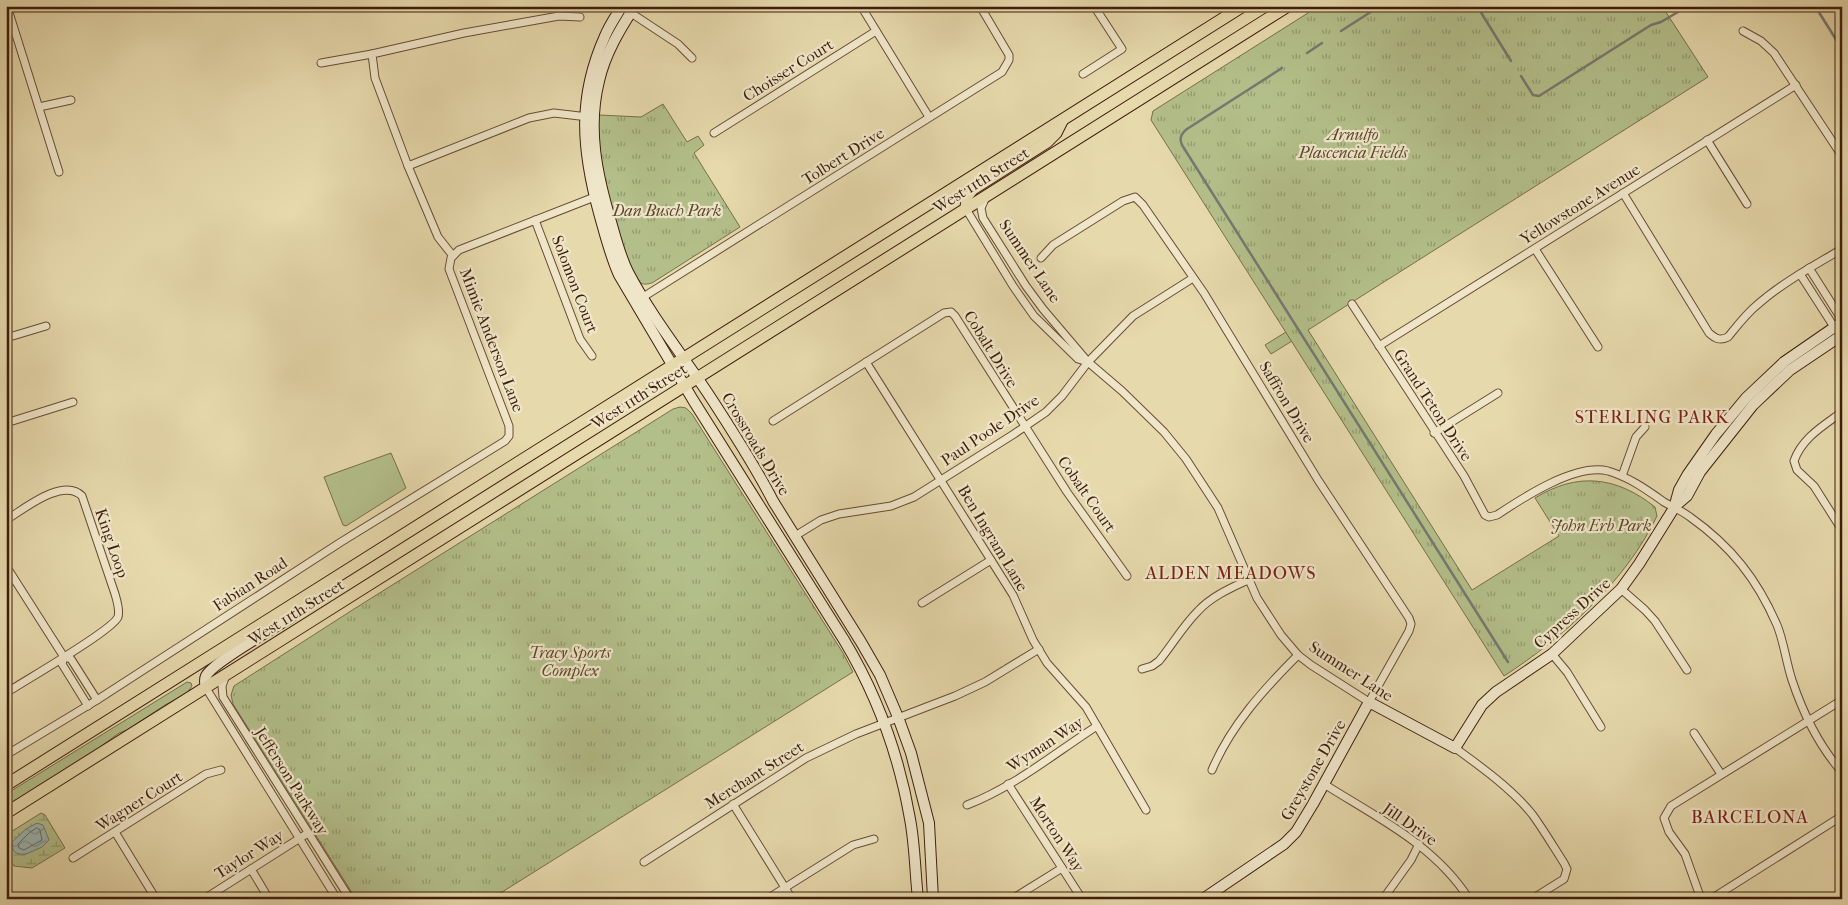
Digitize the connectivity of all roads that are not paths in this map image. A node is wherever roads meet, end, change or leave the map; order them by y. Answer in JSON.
{"nodes":[{"id":1,"x":7,"y":6,"type":"edge"},
{"id":2,"x":861,"y":6,"type":"edge"},
{"id":3,"x":980,"y":6,"type":"edge"},
{"id":4,"x":1094,"y":6,"type":"edge"},
{"id":5,"x":1243,"y":6,"type":"edge"},
{"id":6,"x":1288,"y":6,"type":"edge"},
{"id":7,"x":627,"y":8,"type":"edge"},
{"id":8,"x":580,"y":17,"type":"dead end"},
{"id":9,"x":876,"y":31,"type":"junction"},
{"id":10,"x":1743,"y":31,"type":"dead end"},
{"id":11,"x":372,"y":54,"type":"junction"},
{"id":12,"x":692,"y":58,"type":"dead end"},
{"id":13,"x":321,"y":63,"type":"dead end"},
{"id":14,"x":1082,"y":74,"type":"dead end"},
{"id":15,"x":1796,"y":85,"type":"junction"},
{"id":16,"x":71,"y":100,"type":"dead end"},
{"id":17,"x":39,"y":107,"type":"junction"},
{"id":18,"x":589,"y":117,"type":"junction"},
{"id":19,"x":929,"y":117,"type":"junction"},
{"id":20,"x":1063,"y":120,"type":"junction"},
{"id":21,"x":714,"y":133,"type":"dead end"},
{"id":22,"x":1707,"y":140,"type":"junction"},
{"id":23,"x":1842,"y":156,"type":"edge"},
{"id":24,"x":408,"y":166,"type":"junction"},
{"id":25,"x":59,"y":172,"type":"dead end"},
{"id":26,"x":1623,"y":194,"type":"junction"},
{"id":27,"x":599,"y":196,"type":"junction"},
{"id":28,"x":986,"y":196,"type":"junction"},
{"id":29,"x":1747,"y":204,"type":"dead end"},
{"id":30,"x":966,"y":209,"type":"junction"},
{"id":31,"x":535,"y":220,"type":"junction"},
{"id":32,"x":1536,"y":249,"type":"junction"},
{"id":33,"x":1842,"y":249,"type":"edge"},
{"id":34,"x":453,"y":256,"type":"junction"},
{"id":35,"x":1041,"y":258,"type":"dead end"},
{"id":36,"x":1809,"y":268,"type":"junction"},
{"id":37,"x":1800,"y":274,"type":"junction"},
{"id":38,"x":1193,"y":278,"type":"junction"},
{"id":39,"x":639,"y":300,"type":"junction"},
{"id":40,"x":1352,"y":304,"type":"dead end"},
{"id":41,"x":46,"y":326,"type":"dead end"},
{"id":42,"x":1840,"y":330,"type":"edge"},
{"id":43,"x":6,"y":338,"type":"edge"},
{"id":44,"x":1379,"y":346,"type":"junction"},
{"id":45,"x":1598,"y":347,"type":"dead end"},
{"id":46,"x":592,"y":356,"type":"dead end"},
{"id":47,"x":683,"y":359,"type":"junction"},
{"id":48,"x":866,"y":362,"type":"junction"},
{"id":49,"x":1088,"y":362,"type":"junction"},
{"id":50,"x":673,"y":366,"type":"junction"},
{"id":51,"x":697,"y":378,"type":"junction"},
{"id":52,"x":685,"y":386,"type":"junction"},
{"id":53,"x":1498,"y":393,"type":"dead end"},
{"id":54,"x":72,"y":402,"type":"dead end"},
{"id":55,"x":1842,"y":412,"type":"edge"},
{"id":56,"x":773,"y":421,"type":"dead end"},
{"id":57,"x":6,"y":423,"type":"edge"},
{"id":58,"x":1024,"y":427,"type":"junction"},
{"id":59,"x":1645,"y":427,"type":"dead end"},
{"id":60,"x":1434,"y":433,"type":"junction"},
{"id":61,"x":508,"y":436,"type":"joint"},
{"id":62,"x":1622,"y":476,"type":"junction"},
{"id":63,"x":941,"y":479,"type":"junction"},
{"id":64,"x":1674,"y":508,"type":"junction"},
{"id":65,"x":6,"y":520,"type":"edge"},
{"id":66,"x":1842,"y":530,"type":"edge"},
{"id":67,"x":795,"y":536,"type":"junction"},
{"id":68,"x":991,"y":560,"type":"junction"},
{"id":69,"x":6,"y":566,"type":"edge"},
{"id":70,"x":1128,"y":576,"type":"dead end"},
{"id":71,"x":1248,"y":580,"type":"junction"},
{"id":72,"x":1621,"y":589,"type":"junction"},
{"id":73,"x":310,"y":594,"type":"junction"},
{"id":74,"x":922,"y":603,"type":"dead end"},
{"id":75,"x":1411,"y":624,"type":"joint"},
{"id":76,"x":1039,"y":649,"type":"junction"},
{"id":77,"x":1298,"y":654,"type":"junction"},
{"id":78,"x":1552,"y":654,"type":"junction"},
{"id":79,"x":64,"y":656,"type":"junction"},
{"id":80,"x":1142,"y":670,"type":"dead end"},
{"id":81,"x":1687,"y":670,"type":"dead end"},
{"id":82,"x":226,"y":675,"type":"junction"},
{"id":83,"x":206,"y":688,"type":"junction"},
{"id":84,"x":6,"y":693,"type":"edge"},
{"id":85,"x":97,"y":700,"type":"junction"},
{"id":86,"x":1842,"y":700,"type":"edge"},
{"id":87,"x":1369,"y":702,"type":"junction"},
{"id":88,"x":88,"y":706,"type":"junction"},
{"id":89,"x":898,"y":717,"type":"junction"},
{"id":90,"x":1808,"y":721,"type":"junction"},
{"id":91,"x":884,"y":723,"type":"junction"},
{"id":92,"x":1097,"y":726,"type":"junction"},
{"id":93,"x":1601,"y":727,"type":"dead end"},
{"id":94,"x":1694,"y":733,"type":"dead end"},
{"id":95,"x":1455,"y":748,"type":"junction"},
{"id":96,"x":6,"y":755,"type":"edge"},
{"id":97,"x":221,"y":770,"type":"dead end"},
{"id":98,"x":1212,"y":770,"type":"dead end"},
{"id":99,"x":1842,"y":772,"type":"edge"},
{"id":100,"x":1722,"y":774,"type":"junction"},
{"id":101,"x":1008,"y":784,"type":"junction"},
{"id":102,"x":1324,"y":784,"type":"junction"},
{"id":103,"x":6,"y":785,"type":"edge"},
{"id":104,"x":733,"y":804,"type":"junction"},
{"id":105,"x":967,"y":804,"type":"dead end"},
{"id":106,"x":1146,"y":810,"type":"dead end"},
{"id":107,"x":6,"y":813,"type":"edge"},
{"id":108,"x":1842,"y":816,"type":"edge"},
{"id":109,"x":115,"y":832,"type":"junction"},
{"id":110,"x":308,"y":833,"type":"junction"},
{"id":111,"x":299,"y":839,"type":"junction"},
{"id":112,"x":874,"y":839,"type":"dead end"},
{"id":113,"x":1420,"y":844,"type":"junction"},
{"id":114,"x":73,"y":858,"type":"dead end"},
{"id":115,"x":644,"y":862,"type":"dead end"},
{"id":116,"x":1062,"y":868,"type":"junction"},
{"id":117,"x":251,"y":869,"type":"junction"},
{"id":118,"x":785,"y":887,"type":"junction"},
{"id":119,"x":156,"y":899,"type":"edge"},
{"id":120,"x":204,"y":899,"type":"edge"},
{"id":121,"x":269,"y":899,"type":"edge"},
{"id":122,"x":337,"y":899,"type":"edge"},
{"id":123,"x":350,"y":899,"type":"edge"},
{"id":124,"x":767,"y":899,"type":"edge"},
{"id":125,"x":792,"y":899,"type":"edge"},
{"id":126,"x":918,"y":899,"type":"edge"},
{"id":127,"x":933,"y":899,"type":"edge"},
{"id":128,"x":1012,"y":899,"type":"edge"},
{"id":129,"x":1082,"y":899,"type":"edge"},
{"id":130,"x":1203,"y":899,"type":"edge"},
{"id":131,"x":1383,"y":899,"type":"edge"},
{"id":132,"x":1469,"y":899,"type":"edge"},
{"id":133,"x":1532,"y":899,"type":"edge"},
{"id":134,"x":1701,"y":899,"type":"edge"},
{"id":135,"x":1711,"y":899,"type":"edge"}],
"edges":[{"from":1,"to":17,"type":"street"},
{"from":2,"to":9,"type":"street"},
{"from":3,"to":19,"type":"street","name":"Tolbert Drive"},
{"from":4,"to":14,"type":"street"},
{"from":5,"to":20,"type":"main road","name":"West 11th Street"},
{"from":6,"to":28,"type":"main road","name":"West 11th Street"},
{"from":7,"to":12,"type":"street"},
{"from":7,"to":18,"type":"street","name":"Crossroads Drive"},
{"from":8,"to":11,"type":"street"},
{"from":9,"to":19,"type":"street"},
{"from":9,"to":21,"type":"street","name":"Choisser Court"},
{"from":10,"to":15,"type":"street"},
{"from":11,"to":13,"type":"street"},
{"from":11,"to":24,"type":"street"},
{"from":15,"to":22,"type":"street","name":"Yellowstone Avenue"},
{"from":15,"to":23,"type":"street"},
{"from":16,"to":17,"type":"street"},
{"from":17,"to":25,"type":"street"},
{"from":18,"to":24,"type":"street"},
{"from":18,"to":27,"type":"street","name":"Crossroads Drive"},
{"from":19,"to":39,"type":"street","name":"Tolbert Drive"},
{"from":20,"to":30,"type":"main road"},
{"from":20,"to":47,"type":"main road","name":"West 11th Street"},
{"from":22,"to":26,"type":"street","name":"Yellowstone Avenue"},
{"from":22,"to":29,"type":"street"},
{"from":24,"to":34,"type":"street"},
{"from":26,"to":32,"type":"street","name":"Yellowstone Avenue"},
{"from":26,"to":37,"type":"street"},
{"from":27,"to":31,"type":"street","name":"Mimie Anderson Lane"},
{"from":27,"to":39,"type":"street","name":"Crossroads Drive"},
{"from":28,"to":30,"type":"main road","name":"West 11th Street"},
{"from":28,"to":49,"type":"street","name":"Summer Lane"},
{"from":30,"to":49,"type":"street","name":"Summer Lane"},
{"from":30,"to":51,"type":"main road","name":"West 11th Street"},
{"from":31,"to":34,"type":"street","name":"Mimie Anderson Lane"},
{"from":31,"to":46,"type":"street","name":"Solomon Court"},
{"from":32,"to":44,"type":"street","name":"Yellowstone Avenue"},
{"from":32,"to":45,"type":"street"},
{"from":33,"to":36,"type":"street"},
{"from":34,"to":61,"type":"street","name":"Mimie Anderson Lane"},
{"from":35,"to":38,"type":"street","name":"Saffron Drive"},
{"from":36,"to":37,"type":"street"},
{"from":36,"to":42,"type":"street"},
{"from":37,"to":42,"type":"street"},
{"from":38,"to":49,"type":"street","name":"Paul Poole Drive"},
{"from":38,"to":75,"type":"street","name":"Saffron Drive"},
{"from":39,"to":47,"type":"street","name":"Crossroads Drive"},
{"from":39,"to":50,"type":"street","name":"Crossroads Drive"},
{"from":40,"to":44,"type":"street","name":"Grand Teton Drive"},
{"from":41,"to":43,"type":"street"},
{"from":42,"to":64,"type":"street","name":"Cypress Drive"},
{"from":44,"to":60,"type":"street","name":"Grand Teton Drive"},
{"from":47,"to":50,"type":"main road","name":"West 11th Street"},
{"from":47,"to":51,"type":"street","name":"Crossroads Drive"},
{"from":48,"to":56,"type":"street"},
{"from":48,"to":58,"type":"street","name":"Cobalt Drive"},
{"from":48,"to":63,"type":"street","name":"Ben Ingram Lane"},
{"from":49,"to":58,"type":"street","name":"Paul Poole Drive"},
{"from":49,"to":71,"type":"street","name":"Summer Lane"},
{"from":50,"to":52,"type":"street","name":"Crossroads Drive"},
{"from":50,"to":73,"type":"main road","name":"West 11th Street"},
{"from":51,"to":52,"type":"main road","name":"West 11th Street"},
{"from":51,"to":67,"type":"street","name":"Crossroads Drive"},
{"from":52,"to":82,"type":"main road","name":"West 11th Street"},
{"from":52,"to":91,"type":"street","name":"Crossroads Drive"},
{"from":53,"to":60,"type":"street"},
{"from":54,"to":57,"type":"street"},
{"from":55,"to":66,"type":"street"},
{"from":58,"to":63,"type":"street","name":"Paul Poole Drive"},
{"from":58,"to":70,"type":"street","name":"Cobalt Court"},
{"from":59,"to":62,"type":"street"},
{"from":60,"to":62,"type":"street","name":"Grand Teton Drive"},
{"from":61,"to":85,"type":"street","name":"Fabian Road"},
{"from":62,"to":64,"type":"street"},
{"from":63,"to":67,"type":"street","name":"Paul Poole Drive"},
{"from":63,"to":68,"type":"street","name":"Ben Ingram Lane"},
{"from":64,"to":72,"type":"street","name":"Cypress Drive"},
{"from":64,"to":90,"type":"street"},
{"from":65,"to":79,"type":"street","name":"King Loop"},
{"from":67,"to":89,"type":"street","name":"Crossroads Drive"},
{"from":68,"to":74,"type":"street"},
{"from":68,"to":76,"type":"street","name":"Ben Ingram Lane"},
{"from":69,"to":79,"type":"street"},
{"from":71,"to":77,"type":"street","name":"Summer Lane"},
{"from":71,"to":80,"type":"street"},
{"from":72,"to":78,"type":"street","name":"Cypress Drive"},
{"from":72,"to":81,"type":"street"},
{"from":73,"to":83,"type":"street"},
{"from":73,"to":103,"type":"main road","name":"West 11th Street"},
{"from":75,"to":87,"type":"street","name":"Greystone Drive"},
{"from":76,"to":89,"type":"street","name":"Merchant Street"},
{"from":76,"to":92,"type":"street","name":"Ben Ingram Lane"},
{"from":77,"to":87,"type":"street","name":"Summer Lane"},
{"from":77,"to":98,"type":"street"},
{"from":78,"to":93,"type":"street"},
{"from":78,"to":95,"type":"street","name":"Cypress Drive"},
{"from":79,"to":84,"type":"street"},
{"from":79,"to":85,"type":"street"},
{"from":79,"to":88,"type":"street"},
{"from":82,"to":83,"type":"main road","name":"West 11th Street"},
{"from":82,"to":110,"type":"street","name":"Jefferson Parkway"},
{"from":83,"to":107,"type":"main road","name":"West 11th Street"},
{"from":83,"to":111,"type":"street","name":"Jefferson Parkway"},
{"from":85,"to":88,"type":"street","name":"Fabian Road"},
{"from":86,"to":90,"type":"street"},
{"from":87,"to":95,"type":"street","name":"Summer Lane"},
{"from":87,"to":102,"type":"street","name":"Greystone Drive"},
{"from":88,"to":96,"type":"street","name":"Fabian Road"},
{"from":89,"to":91,"type":"street","name":"Merchant Street"},
{"from":89,"to":127,"type":"street","name":"Crossroads Drive"},
{"from":90,"to":99,"type":"street"},
{"from":90,"to":100,"type":"street"},
{"from":91,"to":104,"type":"street","name":"Merchant Street"},
{"from":91,"to":126,"type":"street","name":"Crossroads Drive"},
{"from":92,"to":101,"type":"street","name":"Wyman Way"},
{"from":92,"to":106,"type":"street","name":"Ben Ingram Lane"},
{"from":94,"to":100,"type":"street"},
{"from":95,"to":133,"type":"street","name":"Summer Lane"},
{"from":97,"to":109,"type":"street","name":"Wagner Court"},
{"from":100,"to":134,"type":"street"},
{"from":101,"to":105,"type":"street","name":"Wyman Way"},
{"from":101,"to":116,"type":"street","name":"Morton Way"},
{"from":102,"to":113,"type":"street","name":"Jill Drive"},
{"from":102,"to":130,"type":"street","name":"Greystone Drive"},
{"from":104,"to":115,"type":"street","name":"Merchant Street"},
{"from":104,"to":118,"type":"street"},
{"from":108,"to":135,"type":"street"},
{"from":109,"to":114,"type":"street","name":"Wagner Court"},
{"from":109,"to":119,"type":"street"},
{"from":110,"to":111,"type":"street","name":"Taylor Way"},
{"from":110,"to":123,"type":"street","name":"Jefferson Parkway"},
{"from":111,"to":117,"type":"street","name":"Taylor Way"},
{"from":111,"to":122,"type":"street","name":"Jefferson Parkway"},
{"from":112,"to":118,"type":"street"},
{"from":113,"to":131,"type":"street"},
{"from":113,"to":132,"type":"street","name":"Jill Drive"},
{"from":116,"to":128,"type":"street"},
{"from":116,"to":129,"type":"street","name":"Morton Way"},
{"from":117,"to":120,"type":"street","name":"Taylor Way"},
{"from":117,"to":121,"type":"street"},
{"from":118,"to":124,"type":"street"},
{"from":118,"to":125,"type":"street"}]}
